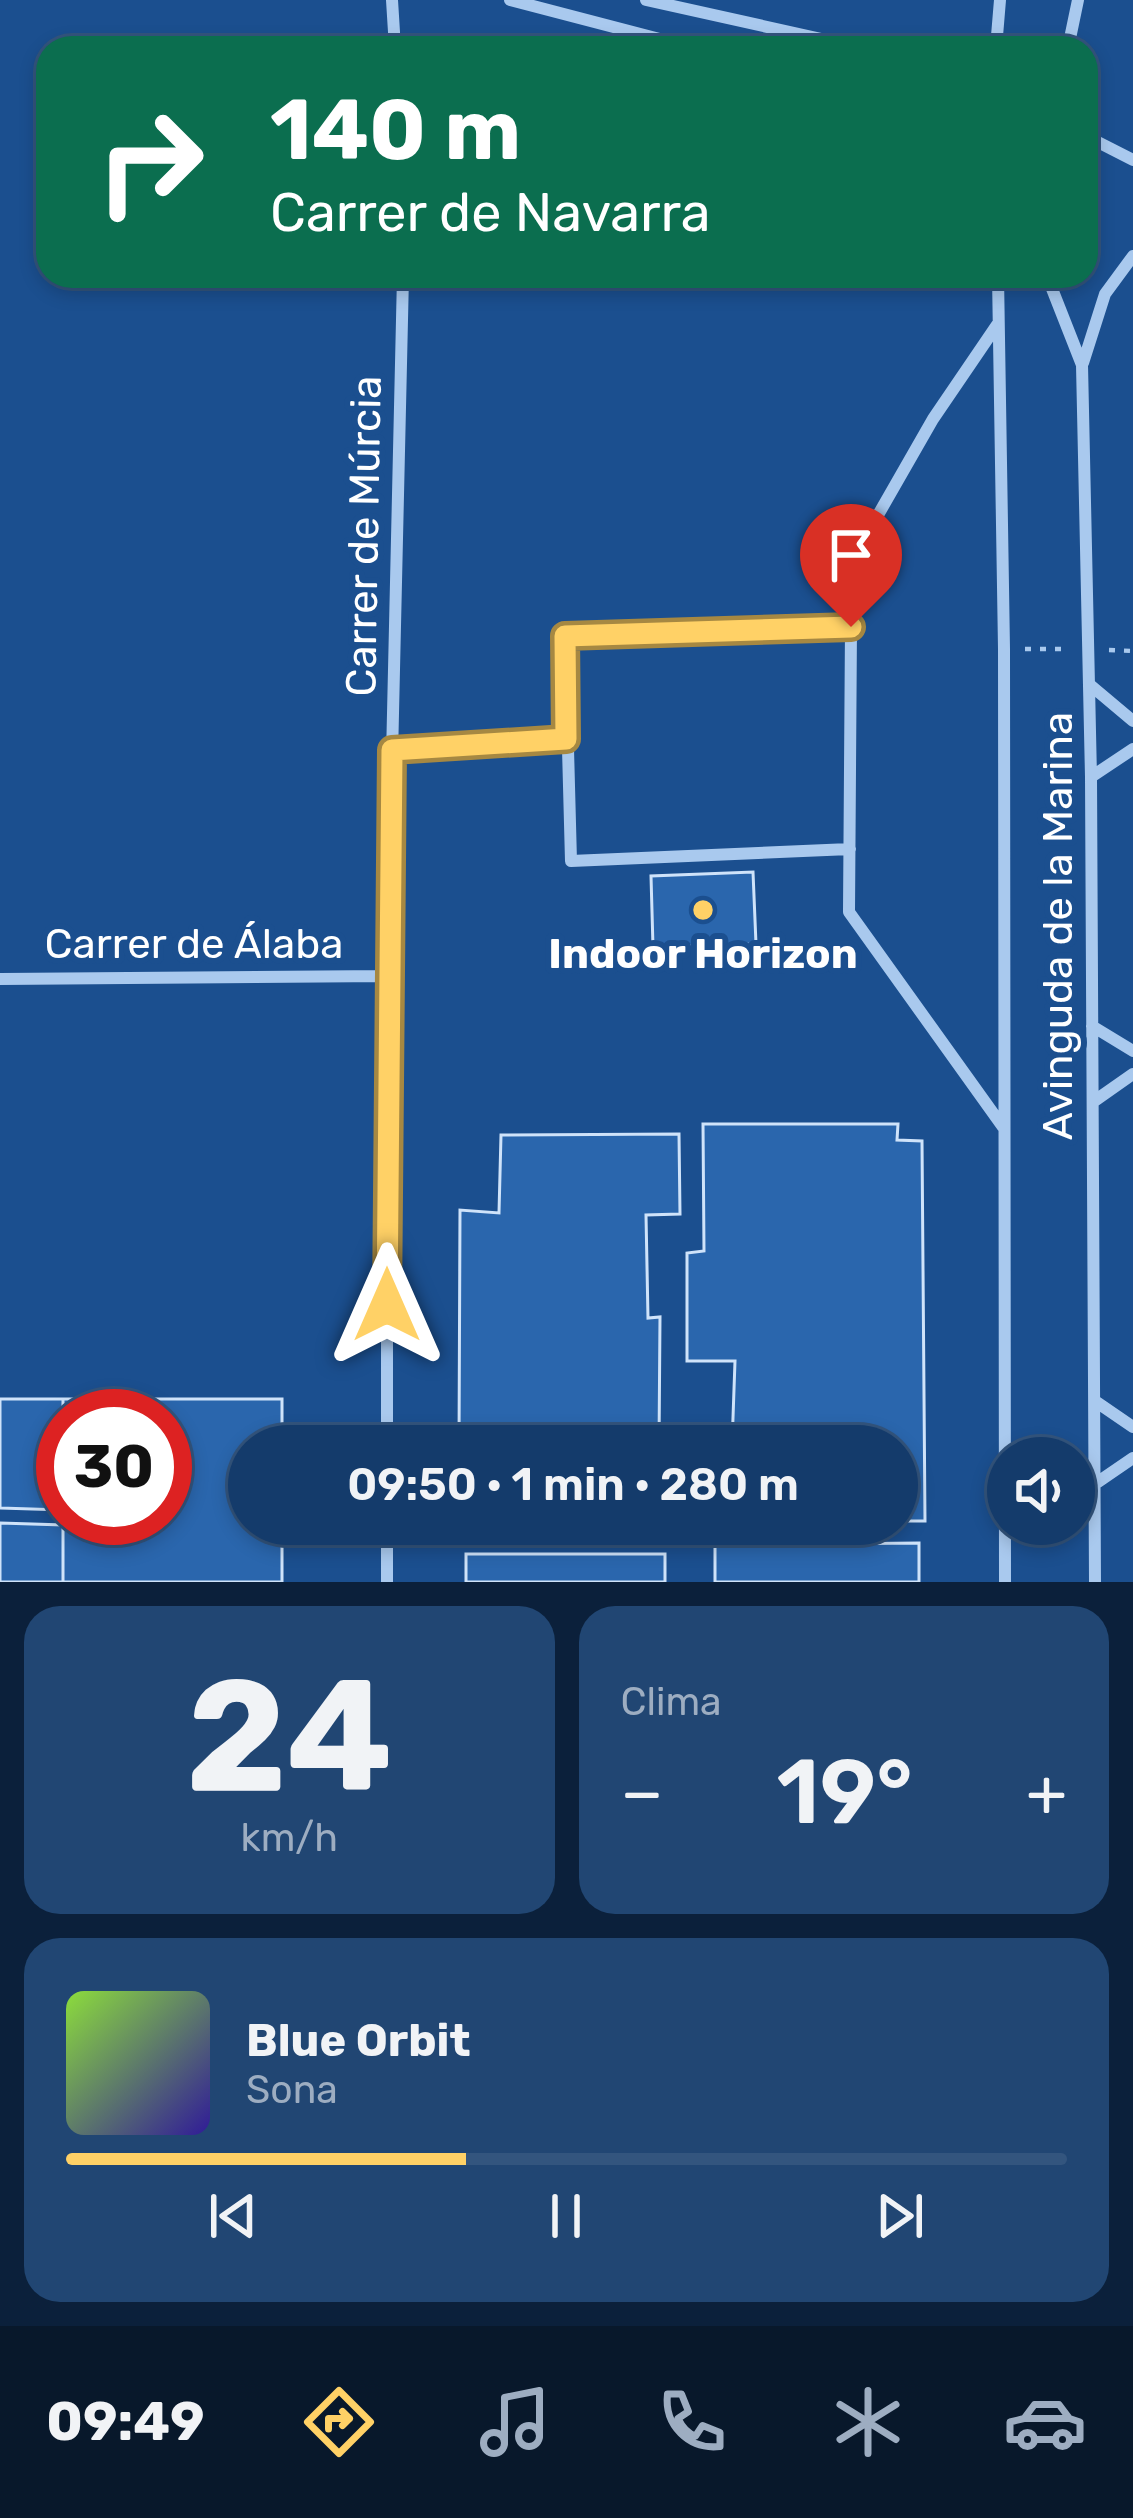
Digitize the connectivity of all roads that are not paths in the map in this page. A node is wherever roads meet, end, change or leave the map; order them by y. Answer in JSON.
{"nodes":[{"id":1,"x":392,"y":0,"type":"edge"},
{"id":2,"x":510,"y":0,"type":"edge"},
{"id":3,"x":646,"y":0,"type":"edge"},
{"id":4,"x":1000,"y":0,"type":"edge"},
{"id":5,"x":1078,"y":0,"type":"edge"},
{"id":6,"x":394,"y":36,"type":"edge"},
{"id":7,"x":648,"y":36,"type":"edge"},
{"id":8,"x":808,"y":36,"type":"edge"},
{"id":9,"x":999,"y":36,"type":"edge"},
{"id":10,"x":1070,"y":36,"type":"edge"},
{"id":11,"x":1098,"y":142,"type":"edge"},
{"id":12,"x":1133,"y":160,"type":"edge"},
{"id":13,"x":1133,"y":256,"type":"edge"},
{"id":14,"x":403,"y":288,"type":"edge"},
{"id":15,"x":998,"y":288,"type":"edge"},
{"id":16,"x":1052,"y":288,"type":"edge"},
{"id":17,"x":997,"y":324,"type":"junction"},
{"id":18,"x":1082,"y":364,"type":"junction"},
{"id":19,"x":851,"y":627,"type":"junction"},
{"id":20,"x":1089,"y":684,"type":"junction"},
{"id":21,"x":1133,"y":721,"type":"edge"},
{"id":22,"x":566,"y":739,"type":"junction"},
{"id":23,"x":1133,"y":749,"type":"edge"},
{"id":24,"x":392,"y":750,"type":"junction"},
{"id":25,"x":1091,"y":777,"type":"junction"},
{"id":26,"x":850,"y":849,"type":"junction"},
{"id":27,"x":388,"y":976,"type":"junction"},
{"id":28,"x":0,"y":979,"type":"edge"},
{"id":29,"x":1092,"y":1026,"type":"junction"},
{"id":30,"x":1133,"y":1051,"type":"edge"},
{"id":31,"x":1133,"y":1074,"type":"edge"},
{"id":32,"x":1093,"y":1102,"type":"junction"},
{"id":33,"x":1005,"y":1129,"type":"junction"},
{"id":34,"x":1095,"y":1401,"type":"junction"},
{"id":35,"x":387,"y":1425,"type":"edge"},
{"id":36,"x":1133,"y":1427,"type":"edge"},
{"id":37,"x":1095,"y":1437,"type":"edge"},
{"id":38,"x":1133,"y":1458,"type":"edge"},
{"id":39,"x":1095,"y":1484,"type":"edge"},
{"id":40,"x":387,"y":1545,"type":"edge"},
{"id":41,"x":1095,"y":1545,"type":"edge"},
{"id":42,"x":387,"y":1582,"type":"edge"},
{"id":43,"x":1005,"y":1582,"type":"edge"},
{"id":44,"x":1095,"y":1582,"type":"edge"}],
"edges":[{"from":1,"to":6,"type":"street"},
{"from":2,"to":7,"type":"street"},
{"from":3,"to":8,"type":"street"},
{"from":4,"to":9,"type":"street"},
{"from":5,"to":10,"type":"street"},
{"from":11,"to":12,"type":"street"},
{"from":13,"to":18,"type":"street"},
{"from":14,"to":24,"type":"street","name":"Carrer de Múrcia"},
{"from":15,"to":17,"type":"street","name":"Avinguda de la Marina"},
{"from":16,"to":18,"type":"street","name":"Avinguda de la Marina"},
{"from":17,"to":19,"type":"street","name":"Avinguda de la Marina"},
{"from":17,"to":33,"type":"street","name":"Avinguda de la Marina"},
{"from":18,"to":20,"type":"street","name":"Avinguda de la Marina"},
{"from":19,"to":22,"type":"street"},
{"from":19,"to":26,"type":"street","name":"Avinguda de la Marina"},
{"from":20,"to":21,"type":"street"},
{"from":20,"to":25,"type":"street","name":"Avinguda de la Marina"},
{"from":22,"to":24,"type":"street"},
{"from":22,"to":26,"type":"street"},
{"from":23,"to":25,"type":"street"},
{"from":24,"to":27,"type":"street","name":"Carrer de Múrcia"},
{"from":25,"to":29,"type":"street","name":"Avinguda de la Marina"},
{"from":26,"to":33,"type":"street","name":"Avinguda de la Marina"},
{"from":27,"to":28,"type":"street","name":"Carrer de Álaba"},
{"from":27,"to":35,"type":"street","name":"Carrer de Múrcia"},
{"from":29,"to":30,"type":"street"},
{"from":29,"to":32,"type":"street","name":"Avinguda de la Marina"},
{"from":31,"to":32,"type":"street"},
{"from":32,"to":34,"type":"street","name":"Avinguda de la Marina"},
{"from":33,"to":43,"type":"street","name":"Avinguda de la Marina"},
{"from":34,"to":36,"type":"street"},
{"from":34,"to":37,"type":"street","name":"Avinguda de la Marina"},
{"from":38,"to":39,"type":"street"},
{"from":40,"to":42,"type":"street"},
{"from":41,"to":44,"type":"street","name":"Avinguda de la Marina"}]}
